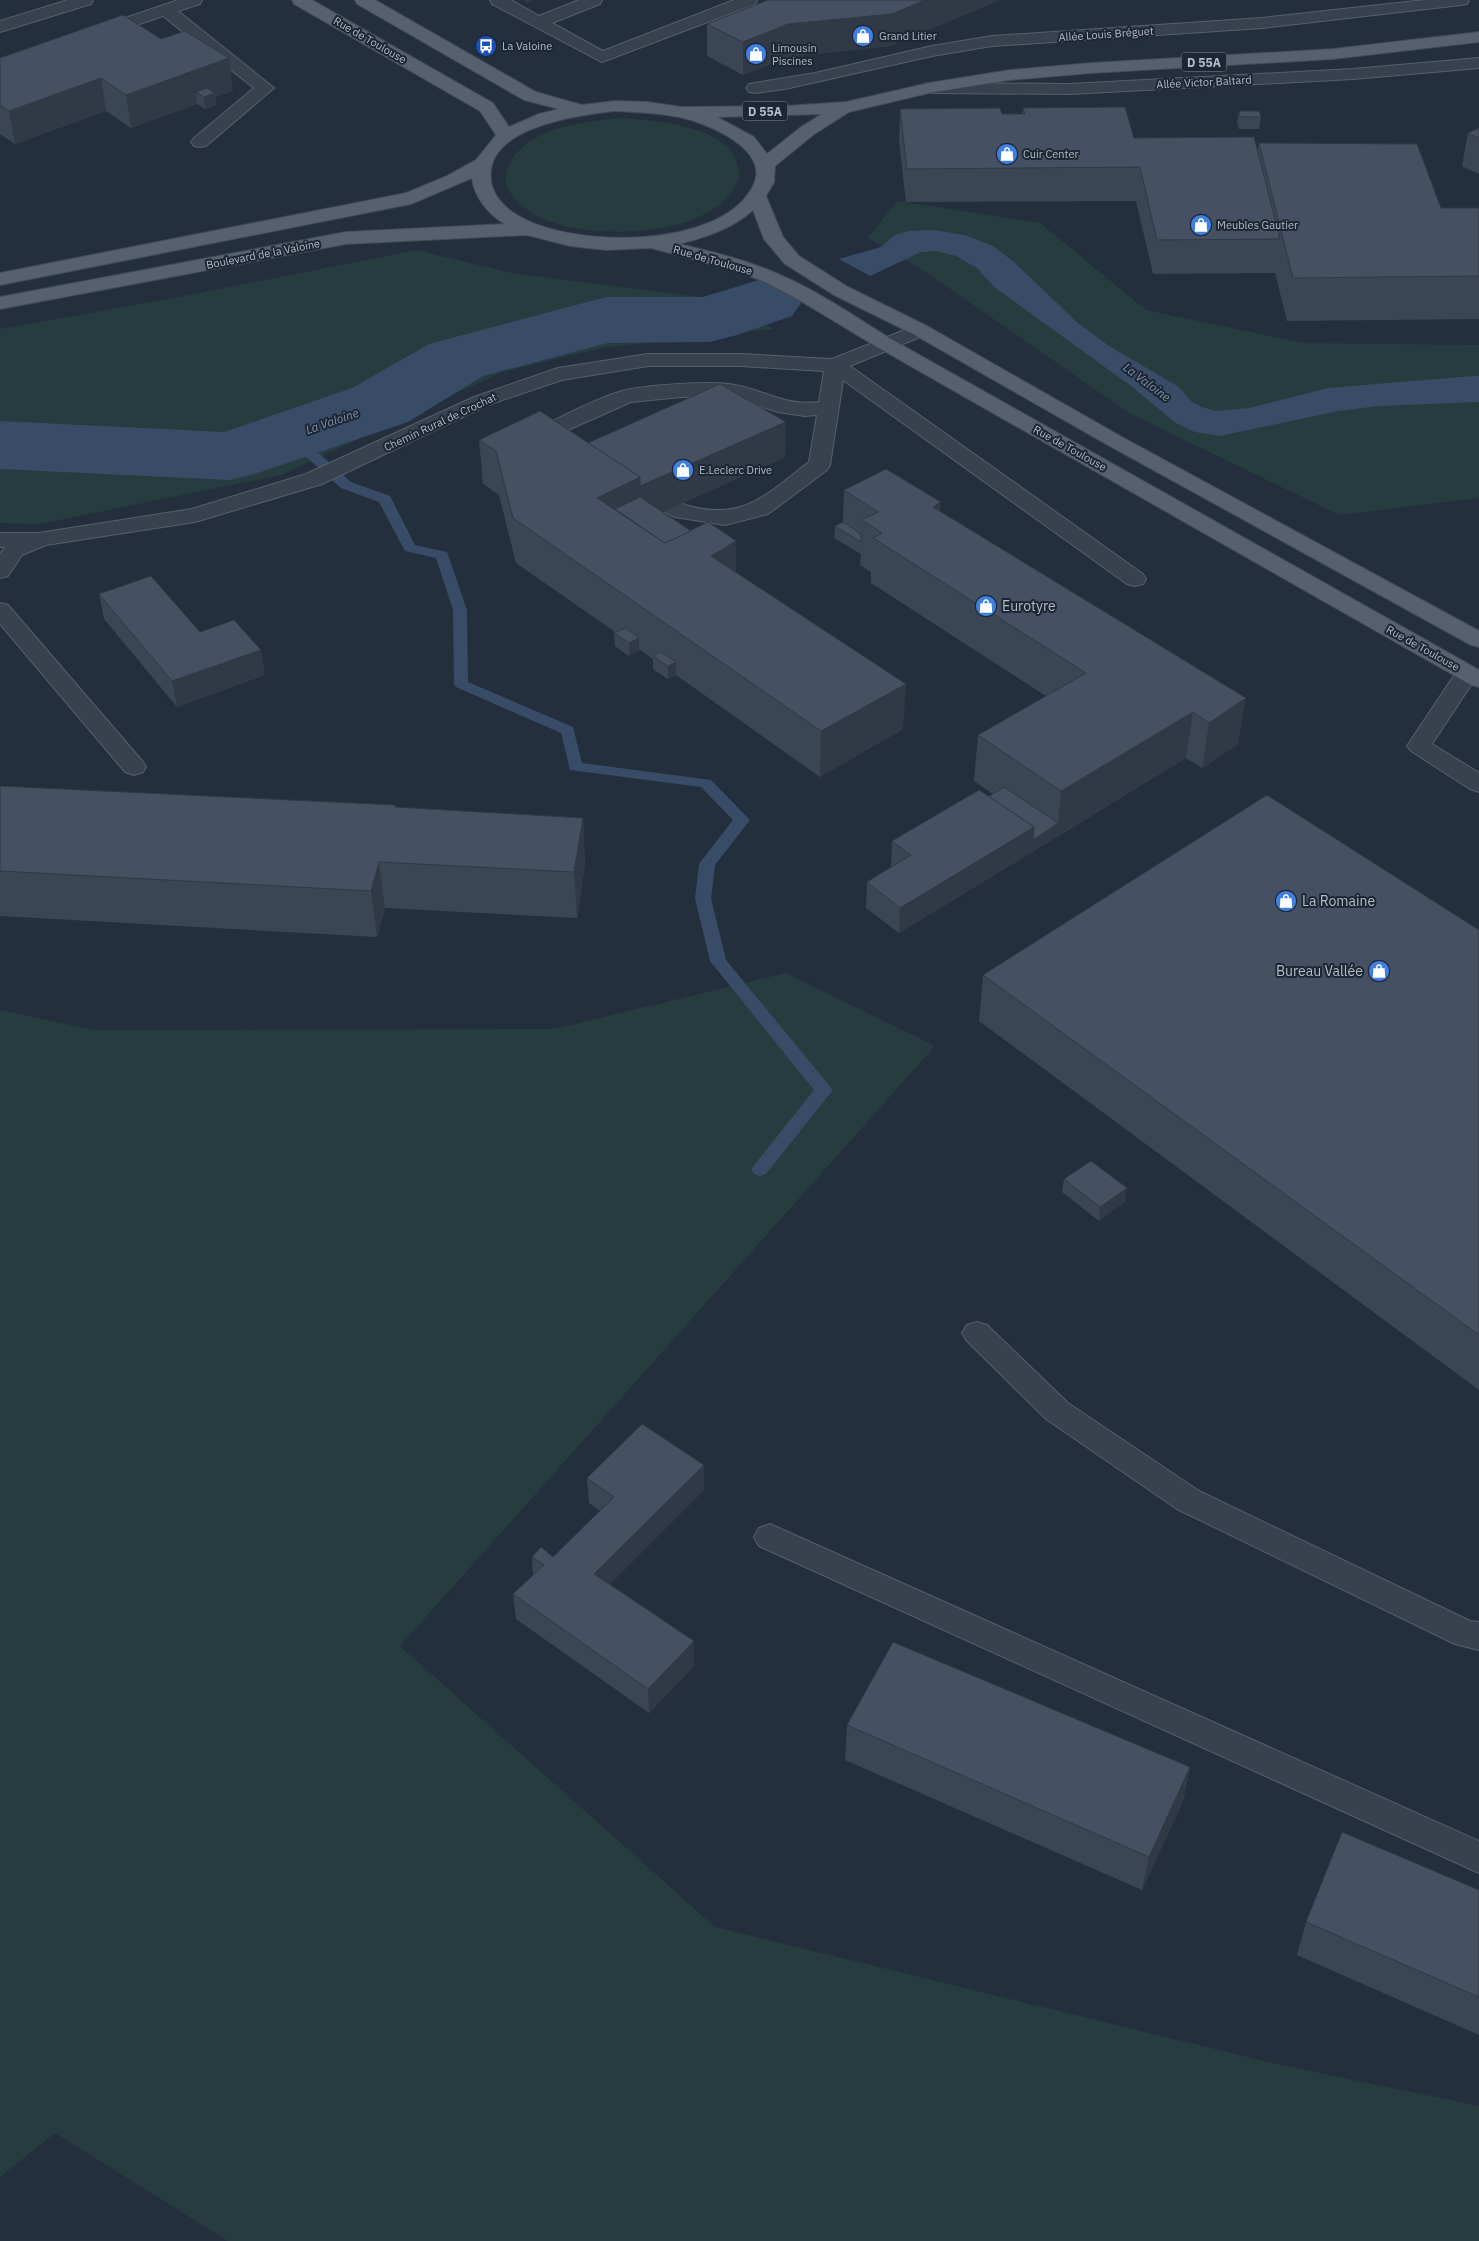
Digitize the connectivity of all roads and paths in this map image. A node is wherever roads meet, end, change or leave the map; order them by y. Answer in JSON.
{"nodes":[{"id":1,"x":85,"y":0,"type":"edge"},
{"id":2,"x":194,"y":0,"type":"edge"},
{"id":3,"x":300,"y":0,"type":"edge"},
{"id":4,"x":363,"y":0,"type":"edge"},
{"id":5,"x":498,"y":0,"type":"edge"},
{"id":6,"x":594,"y":0,"type":"edge"},
{"id":7,"x":749,"y":0,"type":"edge"},
{"id":8,"x":1461,"y":0,"type":"edge"},
{"id":9,"x":166,"y":10,"type":"junction"},
{"id":10,"x":538,"y":22,"type":"junction"},
{"id":11,"x":0,"y":27,"type":"edge"},
{"id":12,"x":1479,"y":37,"type":"edge"},
{"id":13,"x":83,"y":38,"type":"edge"},
{"id":14,"x":1479,"y":63,"type":"edge"},
{"id":15,"x":755,"y":88,"type":"dead end"},
{"id":16,"x":929,"y":88,"type":"junction"},
{"id":17,"x":846,"y":107,"type":"junction"},
{"id":18,"x":580,"y":110,"type":"junction"},
{"id":19,"x":684,"y":112,"type":"junction"},
{"id":20,"x":506,"y":136,"type":"junction"},
{"id":21,"x":200,"y":142,"type":"dead end"},
{"id":22,"x":482,"y":164,"type":"junction"},
{"id":23,"x":765,"y":166,"type":"junction"},
{"id":24,"x":757,"y":197,"type":"junction"},
{"id":25,"x":528,"y":229,"type":"junction"},
{"id":26,"x":651,"y":242,"type":"junction"},
{"id":27,"x":0,"y":279,"type":"edge"},
{"id":28,"x":0,"y":303,"type":"edge"},
{"id":29,"x":920,"y":330,"type":"junction"},
{"id":30,"x":884,"y":343,"type":"junction"},
{"id":31,"x":835,"y":365,"type":"junction"},
{"id":32,"x":826,"y":407,"type":"junction"},
{"id":33,"x":577,"y":452,"type":"edge"},
{"id":34,"x":625,"y":482,"type":"edge"},
{"id":35,"x":0,"y":540,"type":"edge"},
{"id":36,"x":39,"y":540,"type":"junction"},
{"id":37,"x":0,"y":571,"type":"edge"},
{"id":38,"x":1135,"y":579,"type":"dead end"},
{"id":39,"x":0,"y":610,"type":"edge"},
{"id":40,"x":1479,"y":640,"type":"edge"},
{"id":41,"x":1473,"y":677,"type":"edge"},
{"id":42,"x":134,"y":767,"type":"dead end"},
{"id":43,"x":1479,"y":784,"type":"edge"},
{"id":44,"x":977,"y":1333,"type":"dead end"},
{"id":45,"x":770,"y":1537,"type":"dead end"},
{"id":46,"x":1479,"y":1636,"type":"edge"},
{"id":47,"x":1479,"y":1857,"type":"edge"}],
"edges":[{"from":1,"to":11,"type":"street"},
{"from":2,"to":9,"type":"street"},
{"from":3,"to":20,"type":"main road","name":"Rue de Toulouse"},
{"from":4,"to":18,"type":"main road"},
{"from":5,"to":10,"type":"street"},
{"from":6,"to":10,"type":"street"},
{"from":7,"to":10,"type":"street"},
{"from":8,"to":15,"type":"street","name":"Allée Louis Bréguet"},
{"from":9,"to":13,"type":"street"},
{"from":9,"to":21,"type":"street"},
{"from":12,"to":16,"type":"main road","number":"D 55A"},
{"from":14,"to":16,"type":"street","name":"Allée Victor Baltard"},
{"from":16,"to":17,"type":"main road","number":"D 55A"},
{"from":17,"to":19,"type":"main road","number":"D 55A"},
{"from":17,"to":23,"type":"main road","number":"D 55A"},
{"from":18,"to":19,"type":"main road"},
{"from":18,"to":20,"type":"main road"},
{"from":19,"to":23,"type":"main road"},
{"from":20,"to":22,"type":"main road"},
{"from":22,"to":25,"type":"main road","name":"Rue de Toulouse"},
{"from":22,"to":27,"type":"main road","name":"Boulevard de la Valoine"},
{"from":23,"to":24,"type":"main road","name":"Rue de Toulouse"},
{"from":24,"to":26,"type":"main road","name":"Rue de Toulouse"},
{"from":24,"to":29,"type":"main road"},
{"from":25,"to":26,"type":"main road","name":"Rue de Toulouse"},
{"from":25,"to":28,"type":"main road","name":"Boulevard de la Valoine"},
{"from":26,"to":30,"type":"main road","name":"Rue de Toulouse"},
{"from":29,"to":30,"type":"street","name":"Chemin Rural de Crochat"},
{"from":29,"to":40,"type":"main road"},
{"from":30,"to":31,"type":"street","name":"Chemin Rural de Crochat"},
{"from":30,"to":41,"type":"main road","name":"Rue de Toulouse"},
{"from":31,"to":32,"type":"street"},
{"from":31,"to":36,"type":"street","name":"Chemin Rural de Crochat"},
{"from":31,"to":38,"type":"street"},
{"from":32,"to":33,"type":"street"},
{"from":32,"to":34,"type":"street"},
{"from":35,"to":36,"type":"street","name":"Chemin Rural de Crochat"},
{"from":36,"to":37,"type":"street"},
{"from":39,"to":42,"type":"street"},
{"from":41,"to":43,"type":"street"},
{"from":44,"to":46,"type":"street"},
{"from":45,"to":47,"type":"street"}]}
